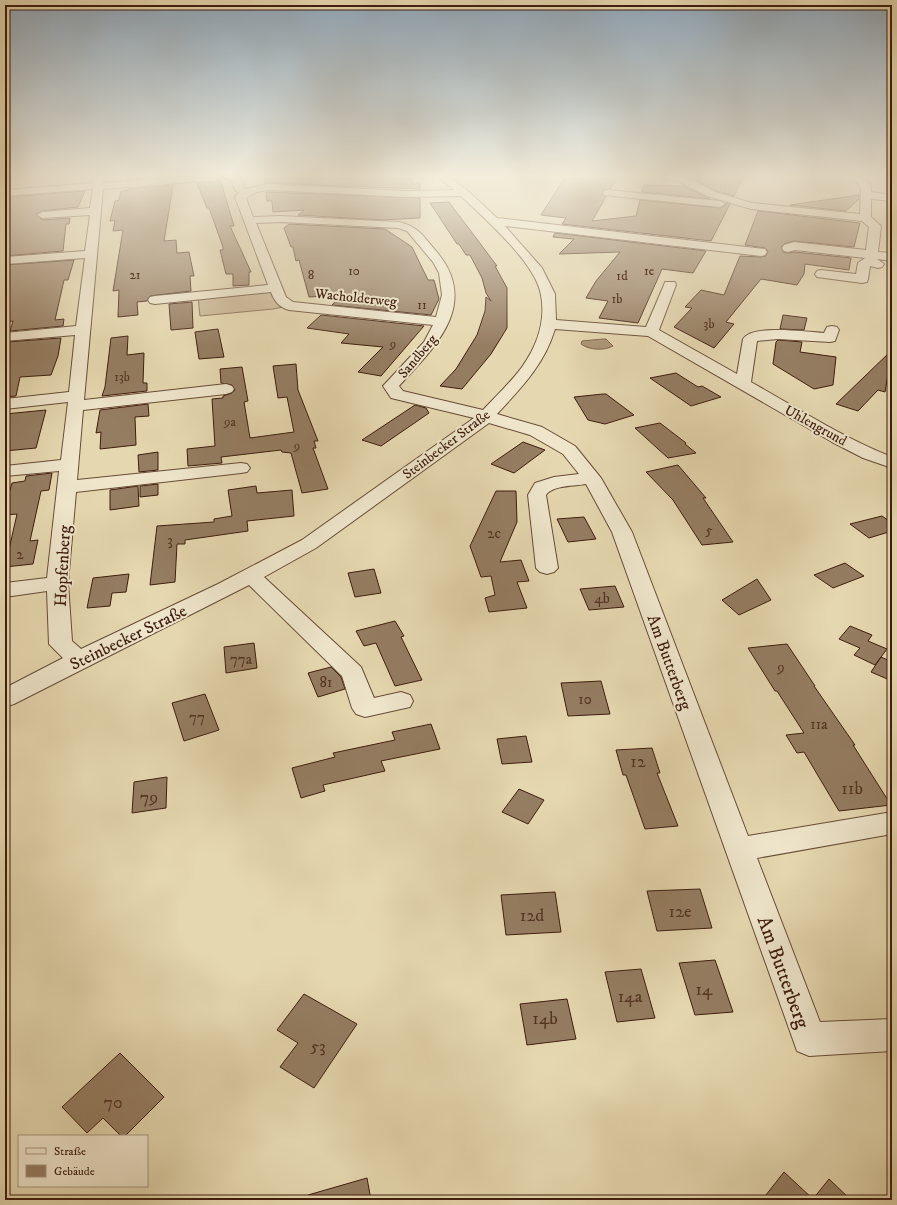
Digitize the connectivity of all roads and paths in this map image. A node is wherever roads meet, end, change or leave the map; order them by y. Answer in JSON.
{"nodes":[{"id":1,"x":93,"y":233,"type":"edge"},
{"id":2,"x":255,"y":233,"type":"edge"},
{"id":3,"x":415,"y":233,"type":"edge"},
{"id":4,"x":505,"y":233,"type":"edge"},
{"id":5,"x":599,"y":233,"type":"edge"},
{"id":6,"x":874,"y":233,"type":"edge"},
{"id":7,"x":788,"y":248,"type":"dead end"},
{"id":8,"x":761,"y":252,"type":"dead end"},
{"id":9,"x":91,"y":254,"type":"junction"},
{"id":10,"x":871,"y":258,"type":"junction"},
{"id":11,"x":892,"y":258,"type":"edge"},
{"id":12,"x":6,"y":260,"type":"dead end"},
{"id":13,"x":892,"y":270,"type":"edge"},
{"id":14,"x":821,"y":274,"type":"dead end"},
{"id":15,"x":670,"y":285,"type":"dead end"},
{"id":16,"x":276,"y":288,"type":"junction"},
{"id":17,"x":155,"y":300,"type":"dead end"},
{"id":18,"x":442,"y":322,"type":"junction"},
{"id":19,"x":549,"y":324,"type":"junction"},
{"id":20,"x":83,"y":330,"type":"junction"},
{"id":21,"x":832,"y":330,"type":"dead end"},
{"id":22,"x":651,"y":332,"type":"junction"},
{"id":23,"x":5,"y":337,"type":"edge"},
{"id":24,"x":743,"y":383,"type":"junction"},
{"id":25,"x":226,"y":389,"type":"dead end"},
{"id":26,"x":76,"y":401,"type":"junction"},
{"id":27,"x":5,"y":404,"type":"edge"},
{"id":28,"x":486,"y":417,"type":"junction"},
{"id":29,"x":892,"y":463,"type":"edge"},
{"id":30,"x":69,"y":465,"type":"junction"},
{"id":31,"x":242,"y":468,"type":"dead end"},
{"id":32,"x":5,"y":471,"type":"edge"},
{"id":33,"x":592,"y":478,"type":"junction"},
{"id":34,"x":67,"y":487,"type":"junction"},
{"id":35,"x":547,"y":568,"type":"dead end"},
{"id":36,"x":251,"y":576,"type":"junction"},
{"id":37,"x":57,"y":583,"type":"junction"},
{"id":38,"x":5,"y":590,"type":"edge"},
{"id":39,"x":79,"y":660,"type":"junction"},
{"id":40,"x":5,"y":698,"type":"edge"},
{"id":41,"x":401,"y":701,"type":"dead end"},
{"id":42,"x":892,"y":823,"type":"edge"},
{"id":43,"x":739,"y":849,"type":"junction"},
{"id":44,"x":892,"y":1035,"type":"edge"}],
"edges":[{"from":1,"to":9,"type":"street","name":"Hopfenberg"},
{"from":2,"to":16,"type":"street","name":"Wacholderweg"},
{"from":3,"to":18,"type":"street","name":"Sandberg"},
{"from":4,"to":19,"type":"street","name":"Steinbecker Straße"},
{"from":5,"to":8,"type":"street"},
{"from":6,"to":10,"type":"street"},
{"from":7,"to":10,"type":"street"},
{"from":9,"to":12,"type":"street"},
{"from":9,"to":20,"type":"street","name":"Hopfenberg"},
{"from":10,"to":11,"type":"street"},
{"from":10,"to":13,"type":"street"},
{"from":10,"to":14,"type":"street"},
{"from":15,"to":22,"type":"street"},
{"from":16,"to":17,"type":"street"},
{"from":16,"to":18,"type":"street","name":"Wacholderweg"},
{"from":18,"to":28,"type":"street","name":"Sandberg"},
{"from":19,"to":22,"type":"street","name":"Uhlengrund"},
{"from":19,"to":28,"type":"street","name":"Steinbecker Straße"},
{"from":20,"to":23,"type":"street"},
{"from":20,"to":26,"type":"street","name":"Hopfenberg"},
{"from":21,"to":24,"type":"street"},
{"from":22,"to":24,"type":"street","name":"Uhlengrund"},
{"from":24,"to":29,"type":"street","name":"Uhlengrund"},
{"from":25,"to":26,"type":"street"},
{"from":26,"to":27,"type":"street"},
{"from":26,"to":30,"type":"street","name":"Hopfenberg"},
{"from":28,"to":33,"type":"street","name":"Am Butterberg"},
{"from":28,"to":36,"type":"street","name":"Steinbecker Straße"},
{"from":30,"to":32,"type":"street"},
{"from":30,"to":34,"type":"street","name":"Hopfenberg"},
{"from":31,"to":34,"type":"street"},
{"from":33,"to":35,"type":"street"},
{"from":33,"to":43,"type":"street","name":"Am Butterberg"},
{"from":34,"to":37,"type":"street","name":"Hopfenberg"},
{"from":36,"to":39,"type":"street","name":"Steinbecker Straße"},
{"from":36,"to":41,"type":"street"},
{"from":37,"to":38,"type":"street"},
{"from":37,"to":39,"type":"street","name":"Hopfenberg"},
{"from":39,"to":40,"type":"street","name":"Steinbecker Straße"},
{"from":42,"to":43,"type":"street"},
{"from":43,"to":44,"type":"street","name":"Am Butterberg"}]}
